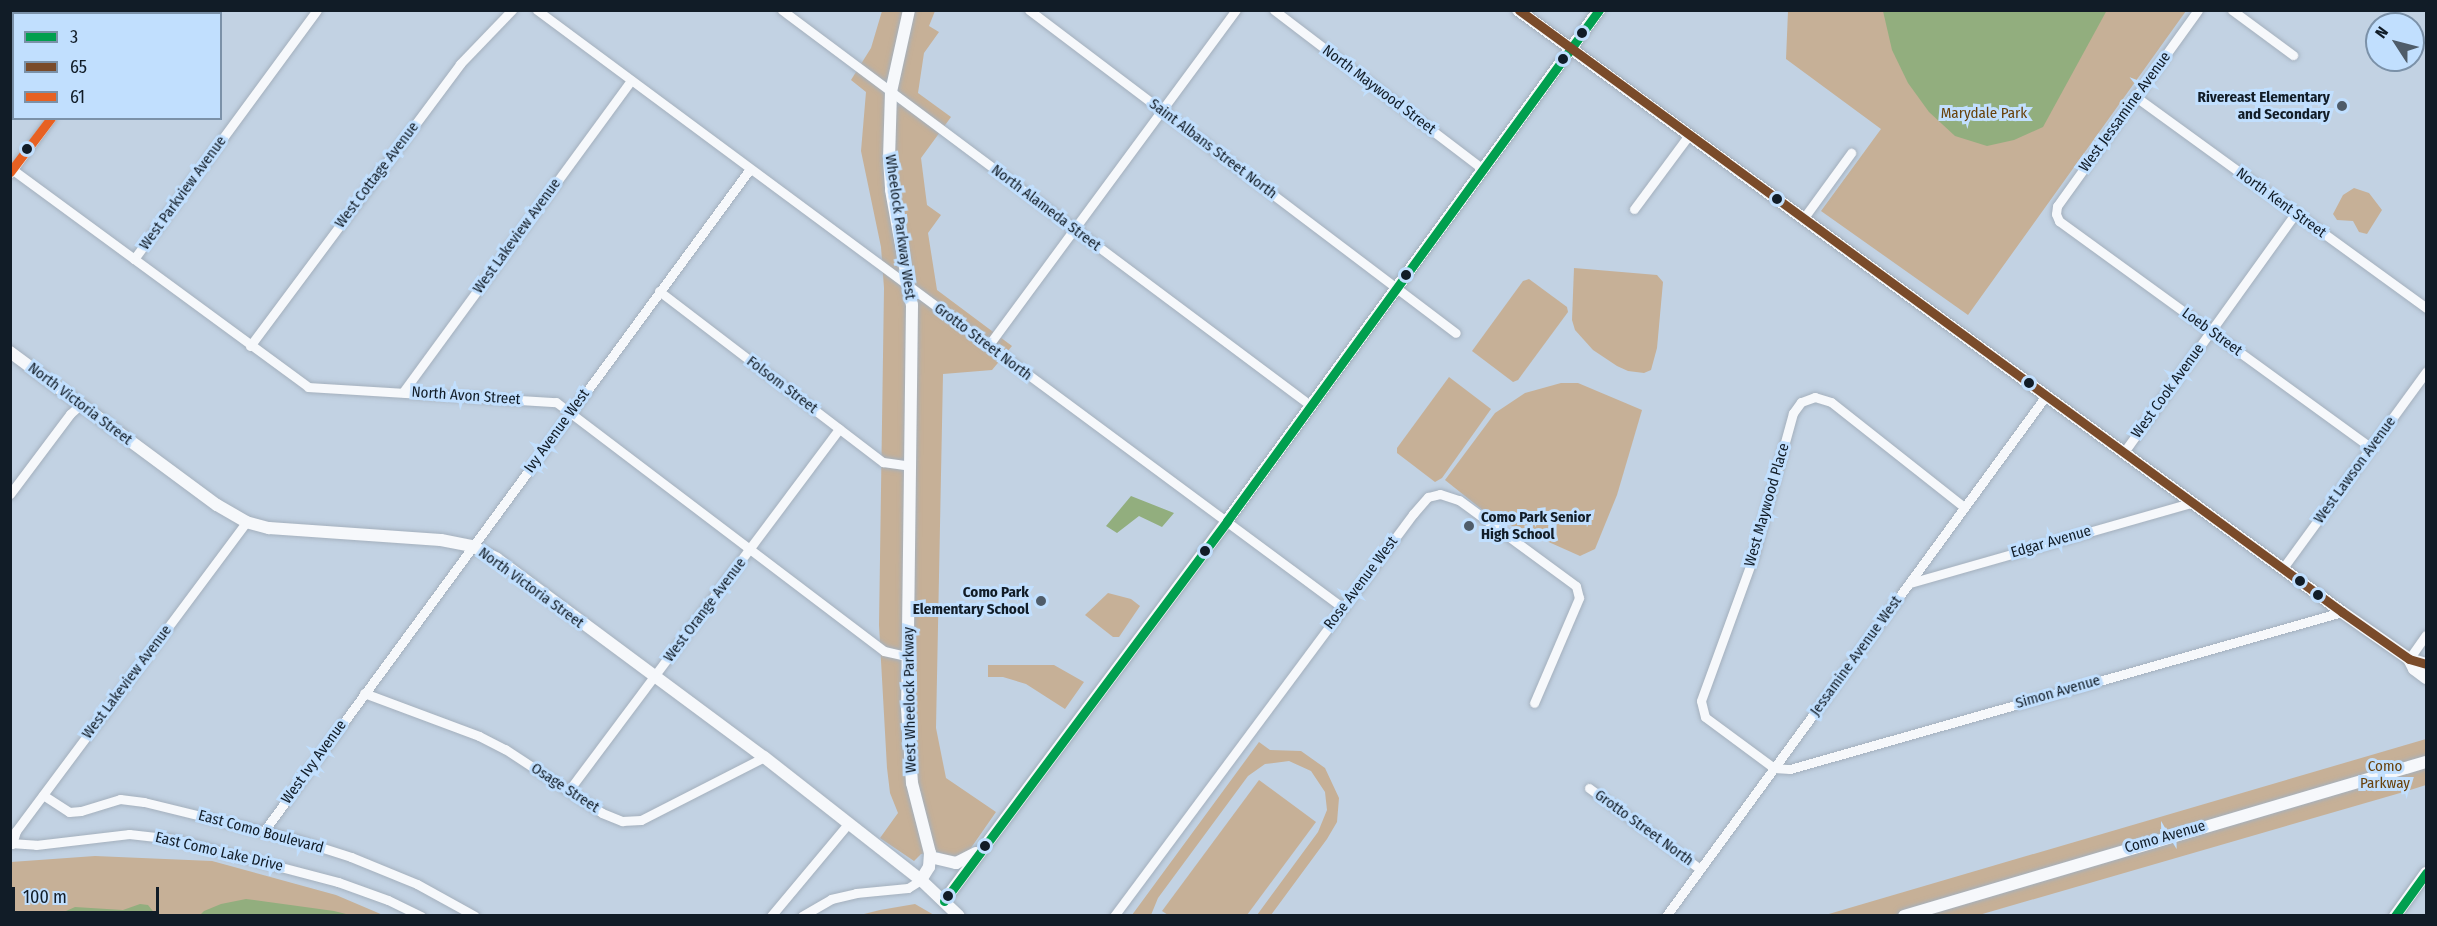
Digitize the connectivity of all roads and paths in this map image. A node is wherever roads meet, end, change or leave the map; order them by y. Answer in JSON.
{"nodes":[{"id":1,"x":317,"y":10,"type":"edge"},
{"id":2,"x":512,"y":10,"type":"edge"},
{"id":3,"x":537,"y":10,"type":"edge"},
{"id":4,"x":782,"y":10,"type":"edge"},
{"id":5,"x":909,"y":10,"type":"edge"},
{"id":6,"x":1029,"y":10,"type":"edge"},
{"id":7,"x":1236,"y":10,"type":"edge"},
{"id":8,"x":1274,"y":10,"type":"edge"},
{"id":9,"x":1518,"y":10,"type":"edge"},
{"id":10,"x":1599,"y":10,"type":"edge"},
{"id":11,"x":2198,"y":10,"type":"edge"},
{"id":12,"x":2232,"y":10,"type":"edge"},
{"id":13,"x":1570,"y":50,"type":"junction"},
{"id":14,"x":2293,"y":55,"type":"dead end"},
{"id":15,"x":631,"y":80,"type":"junction"},
{"id":16,"x":891,"y":92,"type":"junction"},
{"id":17,"x":2136,"y":97,"type":"junction"},
{"id":18,"x":1162,"y":111,"type":"junction"},
{"id":19,"x":50,"y":120,"type":"edge"},
{"id":20,"x":1689,"y":135,"type":"junction"},
{"id":21,"x":1851,"y":153,"type":"dead end"},
{"id":22,"x":750,"y":169,"type":"junction"},
{"id":23,"x":1484,"y":169,"type":"junction"},
{"id":24,"x":12,"y":172,"type":"edge"},
{"id":25,"x":1634,"y":209,"type":"dead end"},
{"id":26,"x":2296,"y":213,"type":"junction"},
{"id":27,"x":2056,"y":214,"type":"joint"},
{"id":28,"x":1803,"y":219,"type":"junction"},
{"id":29,"x":1074,"y":229,"type":"junction"},
{"id":30,"x":134,"y":259,"type":"junction"},
{"id":31,"x":1397,"y":286,"type":"junction"},
{"id":32,"x":909,"y":288,"type":"junction"},
{"id":33,"x":659,"y":291,"type":"junction"},
{"id":34,"x":2427,"y":308,"type":"edge"},
{"id":35,"x":2211,"y":332,"type":"junction"},
{"id":36,"x":1456,"y":333,"type":"dead end"},
{"id":37,"x":250,"y":346,"type":"junction"},
{"id":38,"x":988,"y":346,"type":"junction"},
{"id":39,"x":10,"y":352,"type":"edge"},
{"id":40,"x":2427,"y":372,"type":"edge"},
{"id":41,"x":402,"y":392,"type":"junction"},
{"id":42,"x":2045,"y":397,"type":"junction"},
{"id":43,"x":81,"y":404,"type":"junction"},
{"id":44,"x":1310,"y":405,"type":"junction"},
{"id":45,"x":570,"y":413,"type":"junction"},
{"id":46,"x":839,"y":429,"type":"junction"},
{"id":47,"x":910,"y":445,"type":"joint"},
{"id":48,"x":2371,"y":448,"type":"junction"},
{"id":49,"x":2124,"y":452,"type":"junction"},
{"id":50,"x":910,"y":466,"type":"junction"},
{"id":51,"x":10,"y":494,"type":"edge"},
{"id":52,"x":2193,"y":502,"type":"junction"},
{"id":53,"x":1964,"y":507,"type":"junction"},
{"id":54,"x":1227,"y":521,"type":"junction"},
{"id":55,"x":246,"y":522,"type":"junction"},
{"id":56,"x":472,"y":546,"type":"junction"},
{"id":57,"x":750,"y":551,"type":"junction"},
{"id":58,"x":2283,"y":568,"type":"junction"},
{"id":59,"x":1910,"y":583,"type":"junction"},
{"id":60,"x":1343,"y":608,"type":"junction"},
{"id":61,"x":2342,"y":612,"type":"junction"},
{"id":62,"x":2427,"y":635,"type":"edge"},
{"id":63,"x":906,"y":656,"type":"junction"},
{"id":64,"x":2409,"y":659,"type":"junction"},
{"id":65,"x":2427,"y":664,"type":"edge"},
{"id":66,"x":654,"y":677,"type":"junction"},
{"id":67,"x":2427,"y":678,"type":"edge"},
{"id":68,"x":364,"y":693,"type":"junction"},
{"id":69,"x":1534,"y":703,"type":"dead end"},
{"id":70,"x":764,"y":757,"type":"junction"},
{"id":71,"x":2427,"y":762,"type":"edge"},
{"id":72,"x":1774,"y":768,"type":"junction"},
{"id":73,"x":1589,"y":788,"type":"dead end"},
{"id":74,"x":569,"y":790,"type":"junction"},
{"id":75,"x":42,"y":795,"type":"junction"},
{"id":76,"x":848,"y":824,"type":"junction"},
{"id":77,"x":13,"y":830,"type":"edge"},
{"id":78,"x":264,"y":831,"type":"junction"},
{"id":79,"x":11,"y":844,"type":"edge"},
{"id":80,"x":982,"y":849,"type":"junction"},
{"id":81,"x":930,"y":856,"type":"junction"},
{"id":82,"x":1700,"y":869,"type":"junction"},
{"id":83,"x":2427,"y":873,"type":"edge"},
{"id":84,"x":921,"y":880,"type":"junction"},
{"id":85,"x":944,"y":901,"type":"junction"},
{"id":86,"x":421,"y":915,"type":"edge"},
{"id":87,"x":475,"y":915,"type":"edge"},
{"id":88,"x":771,"y":915,"type":"edge"},
{"id":89,"x":802,"y":915,"type":"edge"},
{"id":90,"x":959,"y":915,"type":"edge"},
{"id":91,"x":1114,"y":915,"type":"edge"},
{"id":92,"x":1666,"y":915,"type":"edge"},
{"id":93,"x":1904,"y":915,"type":"edge"},
{"id":94,"x":2395,"y":915,"type":"edge"}],
"edges":[{"from":1,"to":30,"type":"street","name":"West Parkview Avenue"},
{"from":2,"to":37,"type":"street","name":"West Cottage Avenue"},
{"from":3,"to":15,"type":"street","name":"Grotto Street North"},
{"from":4,"to":16,"type":"street","name":"North Alameda Street"},
{"from":5,"to":16,"type":"street","name":"Wheelock Parkway West"},
{"from":6,"to":18,"type":"street","name":"Saint Albans Street North"},
{"from":7,"to":18,"type":"street"},
{"from":8,"to":23,"type":"street","name":"North Maywood Street"},
{"from":9,"to":13,"type":"street"},
{"from":10,"to":13,"type":"street"},
{"from":11,"to":17,"type":"street","name":"West Jessamine Avenue"},
{"from":12,"to":14,"type":"street"},
{"from":13,"to":20,"type":"street"},
{"from":13,"to":23,"type":"street"},
{"from":15,"to":22,"type":"street","name":"Grotto Street North"},
{"from":15,"to":41,"type":"street","name":"West Lakeview Avenue"},
{"from":16,"to":29,"type":"street","name":"North Alameda Street"},
{"from":16,"to":32,"type":"street","name":"Wheelock Parkway West"},
{"from":17,"to":26,"type":"street","name":"North Kent Street"},
{"from":17,"to":27,"type":"street","name":"West Jessamine Avenue"},
{"from":18,"to":29,"type":"street"},
{"from":18,"to":31,"type":"street","name":"Saint Albans Street North"},
{"from":19,"to":24,"type":"street"},
{"from":20,"to":25,"type":"street"},
{"from":20,"to":28,"type":"street"},
{"from":21,"to":28,"type":"street"},
{"from":22,"to":32,"type":"street","name":"Grotto Street North"},
{"from":22,"to":33,"type":"street","name":"Ivy Avenue West"},
{"from":23,"to":31,"type":"street"},
{"from":24,"to":30,"type":"street","name":"North Avon Street"},
{"from":26,"to":34,"type":"street","name":"North Kent Street"},
{"from":26,"to":35,"type":"street","name":"West Cook Avenue"},
{"from":27,"to":35,"type":"street","name":"Loeb Street"},
{"from":28,"to":42,"type":"street"},
{"from":29,"to":38,"type":"street"},
{"from":29,"to":44,"type":"street","name":"North Alameda Street"},
{"from":30,"to":37,"type":"street","name":"North Avon Street"},
{"from":31,"to":36,"type":"street","name":"Saint Albans Street North"},
{"from":31,"to":44,"type":"street"},
{"from":32,"to":38,"type":"street","name":"Grotto Street North"},
{"from":32,"to":47,"type":"street","name":"Wheelock Parkway West"},
{"from":33,"to":45,"type":"street","name":"Ivy Avenue West"},
{"from":33,"to":46,"type":"street","name":"Folsom Street"},
{"from":35,"to":48,"type":"street","name":"Loeb Street"},
{"from":35,"to":49,"type":"street","name":"West Cook Avenue"},
{"from":37,"to":41,"type":"street","name":"North Avon Street"},
{"from":38,"to":54,"type":"street","name":"Grotto Street North"},
{"from":39,"to":43,"type":"street","name":"North Victoria Street"},
{"from":40,"to":48,"type":"street","name":"West Lawson Avenue"},
{"from":41,"to":45,"type":"street","name":"North Avon Street"},
{"from":42,"to":49,"type":"street"},
{"from":42,"to":53,"type":"street","name":"Jessamine Avenue West"},
{"from":43,"to":51,"type":"street"},
{"from":43,"to":55,"type":"street","name":"North Victoria Street"},
{"from":44,"to":54,"type":"street"},
{"from":45,"to":56,"type":"street","name":"Ivy Avenue West"},
{"from":45,"to":57,"type":"street","name":"North Avon Street"},
{"from":46,"to":50,"type":"street","name":"Folsom Street"},
{"from":46,"to":57,"type":"street","name":"West Orange Avenue"},
{"from":47,"to":50,"type":"street","name":"West Wheelock Parkway"},
{"from":48,"to":58,"type":"street","name":"West Lawson Avenue"},
{"from":49,"to":52,"type":"street"},
{"from":50,"to":63,"type":"street","name":"West Wheelock Parkway"},
{"from":52,"to":58,"type":"street"},
{"from":52,"to":59,"type":"street","name":"Edgar Avenue"},
{"from":53,"to":59,"type":"street","name":"Jessamine Avenue West"},
{"from":53,"to":72,"type":"street","name":"West Maywood Place"},
{"from":54,"to":60,"type":"street","name":"Grotto Street North"},
{"from":54,"to":80,"type":"street"},
{"from":55,"to":56,"type":"street","name":"North Victoria Street"},
{"from":55,"to":75,"type":"street","name":"West Lakeview Avenue"},
{"from":56,"to":66,"type":"street","name":"North Victoria Street"},
{"from":56,"to":68,"type":"street","name":"Ivy Avenue West"},
{"from":57,"to":63,"type":"street","name":"North Avon Street"},
{"from":57,"to":66,"type":"street","name":"West Orange Avenue"},
{"from":58,"to":61,"type":"street"},
{"from":59,"to":72,"type":"street","name":"Jessamine Avenue West"},
{"from":60,"to":69,"type":"street","name":"Rose Avenue West"},
{"from":60,"to":91,"type":"street","name":"Rose Avenue West"},
{"from":61,"to":64,"type":"street"},
{"from":61,"to":72,"type":"street","name":"Simon Avenue"},
{"from":62,"to":64,"type":"street"},
{"from":63,"to":81,"type":"street","name":"West Wheelock Parkway"},
{"from":64,"to":65,"type":"street"},
{"from":64,"to":67,"type":"street"},
{"from":66,"to":70,"type":"street","name":"North Victoria Street"},
{"from":66,"to":74,"type":"street","name":"West Orange Avenue"},
{"from":68,"to":74,"type":"street","name":"Osage Street"},
{"from":68,"to":78,"type":"street","name":"West Ivy Avenue"},
{"from":70,"to":74,"type":"street","name":"Osage Street"},
{"from":70,"to":76,"type":"street","name":"North Victoria Street"},
{"from":71,"to":93,"type":"street","name":"Como Avenue"},
{"from":72,"to":82,"type":"street","name":"Jessamine Avenue West"},
{"from":73,"to":82,"type":"street","name":"Grotto Street North"},
{"from":75,"to":77,"type":"street","name":"West Lakeview Avenue"},
{"from":75,"to":78,"type":"street","name":"East Como Boulevard"},
{"from":76,"to":84,"type":"street","name":"North Victoria Street"},
{"from":76,"to":88,"type":"street"},
{"from":77,"to":79,"type":"street","name":"West Lakeview Avenue"},
{"from":78,"to":87,"type":"street","name":"East Como Boulevard"},
{"from":79,"to":86,"type":"street","name":"East Como Lake Drive"},
{"from":80,"to":81,"type":"street"},
{"from":80,"to":85,"type":"street"},
{"from":81,"to":84,"type":"street"},
{"from":82,"to":92,"type":"street","name":"Jessamine Avenue West"},
{"from":83,"to":94,"type":"street"},
{"from":84,"to":85,"type":"street","name":"North Victoria Street"},
{"from":84,"to":89,"type":"street"},
{"from":85,"to":90,"type":"street"}]}
